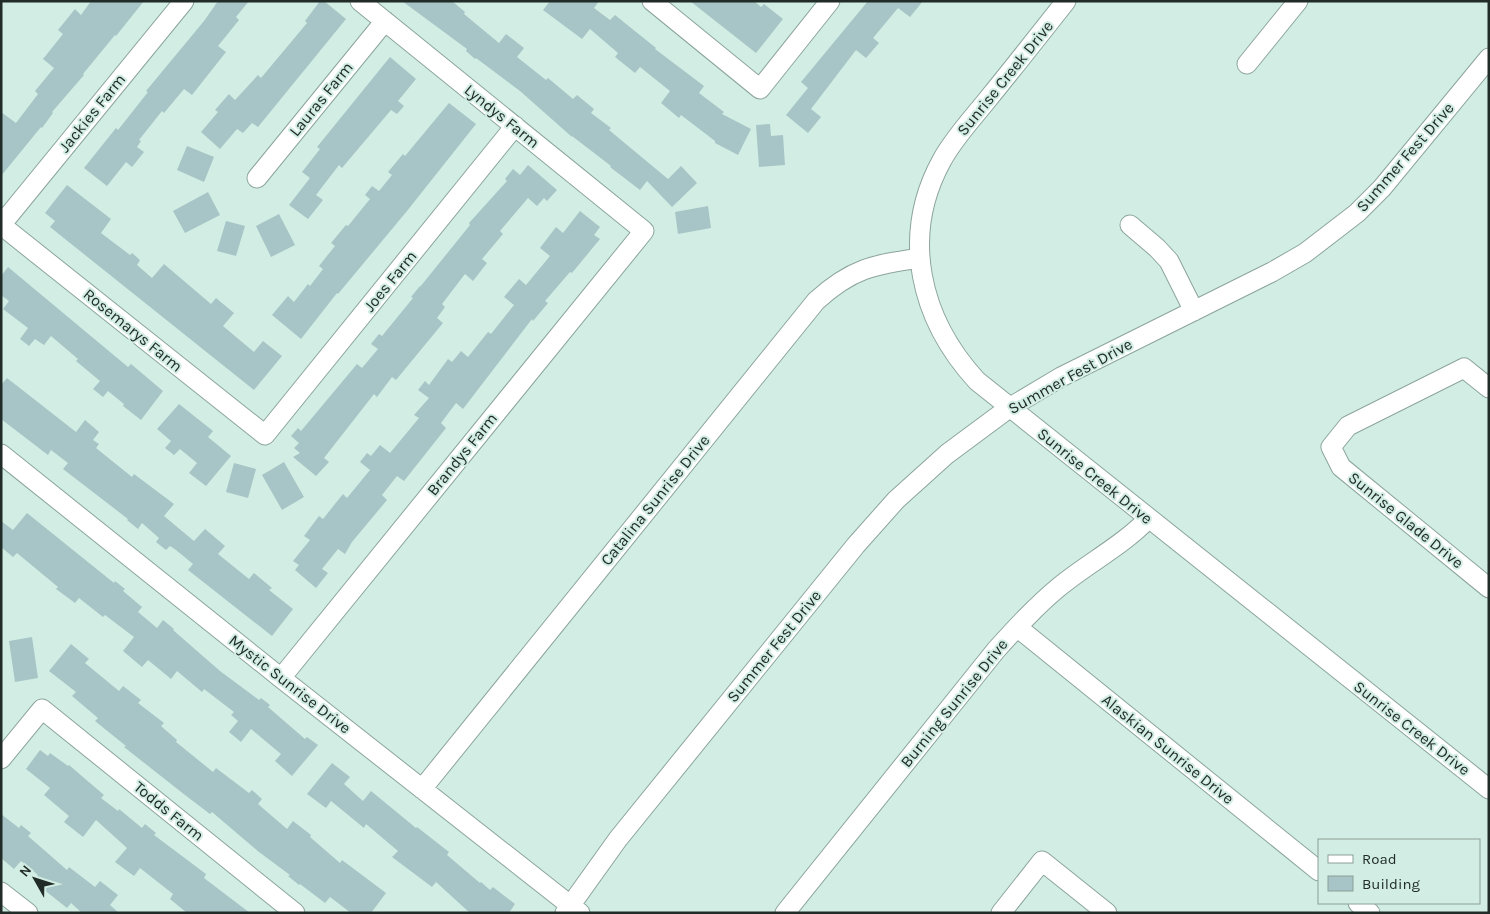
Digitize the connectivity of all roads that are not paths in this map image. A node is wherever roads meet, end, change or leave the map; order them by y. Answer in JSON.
{"nodes":[{"id":1,"x":184,"y":1,"type":"edge"},
{"id":2,"x":360,"y":1,"type":"edge"},
{"id":3,"x":652,"y":1,"type":"edge"},
{"id":4,"x":830,"y":1,"type":"edge"},
{"id":5,"x":1066,"y":1,"type":"edge"},
{"id":6,"x":1298,"y":1,"type":"edge"},
{"id":7,"x":385,"y":21,"type":"junction"},
{"id":8,"x":1489,"y":58,"type":"edge"},
{"id":9,"x":1246,"y":64,"type":"dead end"},
{"id":10,"x":515,"y":126,"type":"junction"},
{"id":11,"x":257,"y":178,"type":"dead end"},
{"id":12,"x":1,"y":225,"type":"edge"},
{"id":13,"x":1130,"y":225,"type":"dead end"},
{"id":14,"x":644,"y":231,"type":"joint"},
{"id":15,"x":920,"y":258,"type":"junction"},
{"id":16,"x":1194,"y":311,"type":"junction"},
{"id":17,"x":1489,"y":388,"type":"edge"},
{"id":18,"x":1009,"y":408,"type":"junction"},
{"id":19,"x":265,"y":435,"type":"joint"},
{"id":20,"x":1,"y":454,"type":"edge"},
{"id":21,"x":1148,"y":519,"type":"junction"},
{"id":22,"x":1489,"y":588,"type":"edge"},
{"id":23,"x":1017,"y":627,"type":"junction"},
{"id":24,"x":281,"y":678,"type":"junction"},
{"id":25,"x":1,"y":759,"type":"edge"},
{"id":26,"x":422,"y":789,"type":"junction"},
{"id":27,"x":1489,"y":789,"type":"edge"},
{"id":28,"x":1318,"y":870,"type":"edge"},
{"id":29,"x":1,"y":892,"type":"edge"},
{"id":30,"x":1359,"y":904,"type":"edge"},
{"id":31,"x":572,"y":910,"type":"edge"},
{"id":32,"x":28,"y":913,"type":"edge"},
{"id":33,"x":296,"y":913,"type":"edge"},
{"id":34,"x":785,"y":913,"type":"edge"},
{"id":35,"x":1001,"y":913,"type":"edge"},
{"id":36,"x":1107,"y":913,"type":"edge"},
{"id":37,"x":1370,"y":913,"type":"edge"}],
"edges":[{"from":1,"to":12,"type":"street","name":"Jackies Farm"},
{"from":2,"to":7,"type":"street","name":"Lyndys Farm"},
{"from":3,"to":4,"type":"street"},
{"from":5,"to":15,"type":"street","name":"Sunrise Creek Drive"},
{"from":6,"to":9,"type":"street"},
{"from":7,"to":10,"type":"street","name":"Lyndys Farm"},
{"from":7,"to":11,"type":"street","name":"Lauras Farm"},
{"from":8,"to":16,"type":"street","name":"Summer Fest Drive"},
{"from":10,"to":14,"type":"street","name":"Lyndys Farm"},
{"from":10,"to":19,"type":"street","name":"Joes Farm"},
{"from":12,"to":19,"type":"street","name":"Rosemarys Farm"},
{"from":13,"to":16,"type":"street"},
{"from":14,"to":24,"type":"street","name":"Brandys Farm"},
{"from":15,"to":18,"type":"street","name":"Sunrise Creek Drive"},
{"from":15,"to":26,"type":"street","name":"Catalina Sunrise Drive"},
{"from":16,"to":18,"type":"street","name":"Summer Fest Drive"},
{"from":17,"to":22,"type":"street","name":"Sunrise Glade Drive"},
{"from":18,"to":21,"type":"street","name":"Sunrise Creek Drive"},
{"from":18,"to":31,"type":"street","name":"Summer Fest Drive"},
{"from":20,"to":24,"type":"street","name":"Mystic Sunrise Drive"},
{"from":21,"to":23,"type":"street","name":"Burning Sunrise Drive"},
{"from":21,"to":27,"type":"street","name":"Sunrise Creek Drive"},
{"from":23,"to":28,"type":"street","name":"Alaskian Sunrise Drive"},
{"from":23,"to":34,"type":"street","name":"Burning Sunrise Drive"},
{"from":24,"to":26,"type":"street","name":"Mystic Sunrise Drive"},
{"from":25,"to":33,"type":"street","name":"Todds Farm"},
{"from":26,"to":31,"type":"street","name":"Mystic Sunrise Drive"},
{"from":29,"to":32,"type":"street"},
{"from":30,"to":37,"type":"street"},
{"from":35,"to":36,"type":"street"}]}
